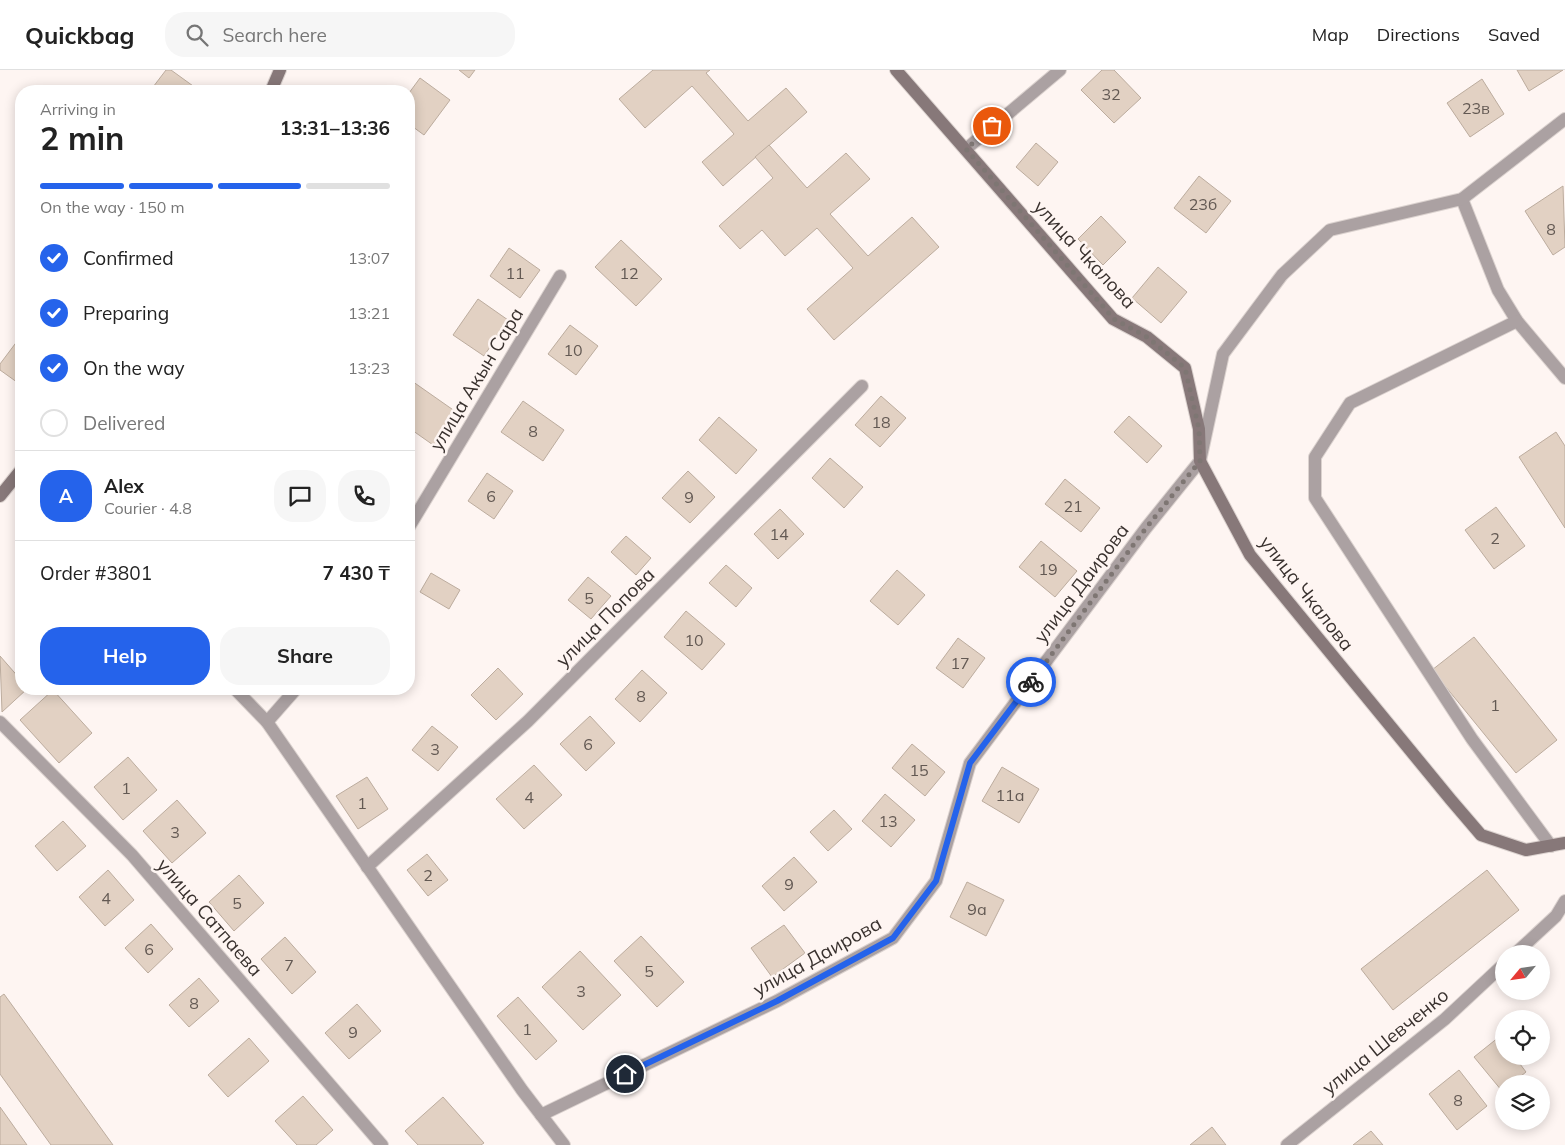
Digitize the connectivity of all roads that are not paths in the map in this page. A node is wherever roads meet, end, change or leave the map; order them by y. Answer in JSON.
{"nodes":[{"id":1,"x":280,"y":70,"type":"edge"},
{"id":2,"x":896,"y":70,"type":"edge"},
{"id":3,"x":1060,"y":70,"type":"edge"},
{"id":4,"x":274,"y":85,"type":"edge"},
{"id":5,"x":1565,"y":119,"type":"edge"},
{"id":6,"x":966,"y":149,"type":"junction"},
{"id":7,"x":1462,"y":199,"type":"junction"},
{"id":8,"x":560,"y":276,"type":"dead end"},
{"id":9,"x":1517,"y":321,"type":"junction"},
{"id":10,"x":1565,"y":378,"type":"edge"},
{"id":11,"x":862,"y":386,"type":"dead end"},
{"id":12,"x":1200,"y":461,"type":"junction"},
{"id":13,"x":15,"y":477,"type":"edge"},
{"id":14,"x":0,"y":496,"type":"edge"},
{"id":15,"x":415,"y":517,"type":"edge"},
{"id":16,"x":241,"y":695,"type":"edge"},
{"id":17,"x":291,"y":695,"type":"edge"},
{"id":18,"x":0,"y":722,"type":"edge"},
{"id":19,"x":267,"y":722,"type":"junction"},
{"id":20,"x":1565,"y":844,"type":"edge"},
{"id":21,"x":1551,"y":846,"type":"junction"},
{"id":22,"x":367,"y":867,"type":"junction"},
{"id":23,"x":1565,"y":901,"type":"edge"},
{"id":24,"x":1525,"y":945,"type":"edge"},
{"id":25,"x":1495,"y":972,"type":"edge"},
{"id":26,"x":541,"y":1115,"type":"junction"},
{"id":27,"x":382,"y":1145,"type":"edge"},
{"id":28,"x":564,"y":1145,"type":"edge"},
{"id":29,"x":1287,"y":1145,"type":"edge"}],
"edges":[{"from":1,"to":4,"type":"street"},
{"from":2,"to":6,"type":"street","name":"улица Чкалова"},
{"from":3,"to":6,"type":"street"},
{"from":5,"to":7,"type":"street","name":"улица Даирова"},
{"from":6,"to":12,"type":"street","name":"улица Чкалова"},
{"from":7,"to":9,"type":"street"},
{"from":7,"to":12,"type":"street","name":"улица Даирова"},
{"from":8,"to":15,"type":"street","name":"улица Акын Сара"},
{"from":9,"to":10,"type":"street"},
{"from":9,"to":21,"type":"street"},
{"from":11,"to":22,"type":"street","name":"улица Попова"},
{"from":12,"to":21,"type":"street","name":"улица Чкалова"},
{"from":12,"to":26,"type":"street","name":"улица Даирова"},
{"from":13,"to":14,"type":"street"},
{"from":16,"to":19,"type":"street"},
{"from":17,"to":19,"type":"street"},
{"from":18,"to":27,"type":"street","name":"улица Сатпаева"},
{"from":19,"to":22,"type":"street"},
{"from":20,"to":21,"type":"street","name":"улица Чкалова"},
{"from":22,"to":26,"type":"street"},
{"from":23,"to":24,"type":"street"},
{"from":25,"to":29,"type":"street","name":"улица Шевченко"},
{"from":26,"to":28,"type":"street"}]}
